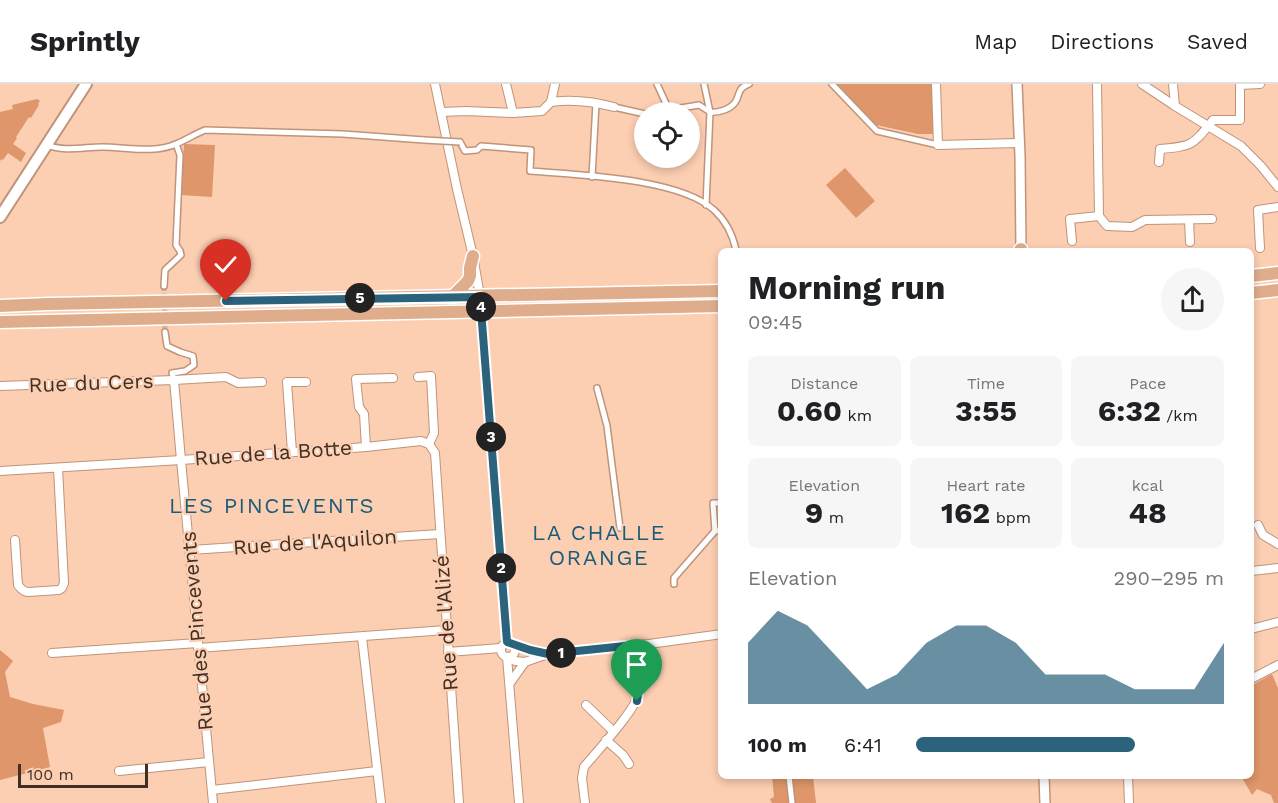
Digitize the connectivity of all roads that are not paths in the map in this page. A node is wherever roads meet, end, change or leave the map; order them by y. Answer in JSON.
{"nodes":[{"id":1,"x":86,"y":84,"type":"edge"},
{"id":2,"x":435,"y":84,"type":"edge"},
{"id":3,"x":506,"y":84,"type":"edge"},
{"id":4,"x":555,"y":84,"type":"edge"},
{"id":5,"x":657,"y":84,"type":"edge"},
{"id":6,"x":704,"y":84,"type":"edge"},
{"id":7,"x":749,"y":84,"type":"edge"},
{"id":8,"x":832,"y":84,"type":"edge"},
{"id":9,"x":936,"y":84,"type":"edge"},
{"id":10,"x":1017,"y":84,"type":"edge"},
{"id":11,"x":1097,"y":84,"type":"edge"},
{"id":12,"x":1143,"y":84,"type":"edge"},
{"id":13,"x":1173,"y":84,"type":"edge"},
{"id":14,"x":1260,"y":84,"type":"edge"},
{"id":15,"x":551,"y":102,"type":"junction"},
{"id":16,"x":665,"y":102,"type":"edge"},
{"id":17,"x":596,"y":103,"type":"junction"},
{"id":18,"x":700,"y":106,"type":"edge"},
{"id":19,"x":1175,"y":106,"type":"junction"},
{"id":20,"x":614,"y":107,"type":"joint"},
{"id":21,"x":441,"y":112,"type":"junction"},
{"id":22,"x":634,"y":112,"type":"edge"},
{"id":23,"x":710,"y":112,"type":"junction"},
{"id":24,"x":513,"y":113,"type":"junction"},
{"id":25,"x":1208,"y":126,"type":"junction"},
{"id":26,"x":1019,"y":143,"type":"junction"},
{"id":27,"x":176,"y":144,"type":"junction"},
{"id":28,"x":47,"y":145,"type":"junction"},
{"id":29,"x":938,"y":145,"type":"junction"},
{"id":30,"x":1159,"y":162,"type":"dead end"},
{"id":31,"x":592,"y":177,"type":"junction"},
{"id":32,"x":1278,"y":187,"type":"edge"},
{"id":33,"x":706,"y":205,"type":"junction"},
{"id":34,"x":1278,"y":207,"type":"edge"},
{"id":35,"x":1,"y":213,"type":"edge"},
{"id":36,"x":1099,"y":216,"type":"junction"},
{"id":37,"x":1212,"y":219,"type":"dead end"},
{"id":38,"x":1189,"y":220,"type":"junction"},
{"id":39,"x":1072,"y":241,"type":"dead end"},
{"id":40,"x":1190,"y":242,"type":"dead end"},
{"id":41,"x":735,"y":248,"type":"edge"},
{"id":42,"x":1021,"y":248,"type":"edge"},
{"id":43,"x":1260,"y":248,"type":"dead end"},
{"id":44,"x":473,"y":256,"type":"junction"},
{"id":45,"x":1278,"y":273,"type":"edge"},
{"id":46,"x":1254,"y":276,"type":"edge"},
{"id":47,"x":164,"y":286,"type":"tunnel mouth"},
{"id":48,"x":1278,"y":290,"type":"edge"},
{"id":49,"x":718,"y":291,"type":"edge"},
{"id":50,"x":1254,"y":293,"type":"edge"},
{"id":51,"x":517,"y":296,"type":"junction"},
{"id":52,"x":452,"y":297,"type":"junction"},
{"id":53,"x":480,"y":297,"type":"junction"},
{"id":54,"x":0,"y":306,"type":"edge"},
{"id":55,"x":718,"y":306,"type":"edge"},
{"id":56,"x":485,"y":311,"type":"junction"},
{"id":57,"x":447,"y":312,"type":"junction"},
{"id":58,"x":0,"y":322,"type":"edge"},
{"id":59,"x":482,"y":325,"type":"joint"},
{"id":60,"x":165,"y":332,"type":"tunnel mouth"},
{"id":61,"x":418,"y":377,"type":"dead end"},
{"id":62,"x":393,"y":378,"type":"dead end"},
{"id":63,"x":174,"y":380,"type":"junction"},
{"id":64,"x":262,"y":382,"type":"dead end"},
{"id":65,"x":306,"y":382,"type":"dead end"},
{"id":66,"x":0,"y":386,"type":"edge"},
{"id":67,"x":597,"y":388,"type":"dead end"},
{"id":68,"x":429,"y":444,"type":"junction"},
{"id":69,"x":366,"y":447,"type":"junction"},
{"id":70,"x":292,"y":452,"type":"junction"},
{"id":71,"x":181,"y":460,"type":"junction"},
{"id":72,"x":58,"y":468,"type":"junction"},
{"id":73,"x":0,"y":471,"type":"edge"},
{"id":74,"x":718,"y":503,"type":"edge"},
{"id":75,"x":1258,"y":525,"type":"dead end"},
{"id":76,"x":620,"y":528,"type":"dead end"},
{"id":77,"x":718,"y":530,"type":"edge"},
{"id":78,"x":440,"y":534,"type":"junction"},
{"id":79,"x":15,"y":540,"type":"dead end"},
{"id":80,"x":1278,"y":544,"type":"edge"},
{"id":81,"x":190,"y":550,"type":"junction"},
{"id":82,"x":1278,"y":568,"type":"edge"},
{"id":83,"x":1254,"y":571,"type":"edge"},
{"id":84,"x":674,"y":584,"type":"dead end"},
{"id":85,"x":1278,"y":622,"type":"edge"},
{"id":86,"x":1254,"y":628,"type":"edge"},
{"id":87,"x":446,"y":630,"type":"junction"},
{"id":88,"x":718,"y":635,"type":"edge"},
{"id":89,"x":362,"y":637,"type":"junction"},
{"id":90,"x":507,"y":645,"type":"junction"},
{"id":91,"x":635,"y":645,"type":"junction"},
{"id":92,"x":198,"y":646,"type":"junction"},
{"id":93,"x":448,"y":652,"type":"junction"},
{"id":94,"x":52,"y":653,"type":"dead end"},
{"id":95,"x":548,"y":654,"type":"junction"},
{"id":96,"x":508,"y":657,"type":"junction"},
{"id":97,"x":525,"y":662,"type":"junction"},
{"id":98,"x":1278,"y":665,"type":"edge"},
{"id":99,"x":1254,"y":677,"type":"edge"},
{"id":100,"x":510,"y":683,"type":"junction"},
{"id":101,"x":586,"y":705,"type":"dead end"},
{"id":102,"x":613,"y":731,"type":"junction"},
{"id":103,"x":606,"y":740,"type":"junction"},
{"id":104,"x":209,"y":762,"type":"junction"},
{"id":105,"x":628,"y":764,"type":"dead end"},
{"id":106,"x":119,"y":771,"type":"dead end"},
{"id":107,"x":377,"y":771,"type":"junction"},
{"id":108,"x":789,"y":779,"type":"edge"},
{"id":109,"x":1044,"y":779,"type":"edge"},
{"id":110,"x":1128,"y":779,"type":"edge"},
{"id":111,"x":212,"y":790,"type":"junction"},
{"id":112,"x":213,"y":803,"type":"edge"},
{"id":113,"x":381,"y":803,"type":"edge"},
{"id":114,"x":459,"y":803,"type":"edge"},
{"id":115,"x":519,"y":803,"type":"edge"},
{"id":116,"x":585,"y":803,"type":"edge"},
{"id":117,"x":792,"y":803,"type":"edge"},
{"id":118,"x":1045,"y":803,"type":"edge"},
{"id":119,"x":1129,"y":803,"type":"edge"}],
"edges":[{"from":1,"to":28,"type":"main road"},
{"from":2,"to":21,"type":"street"},
{"from":3,"to":24,"type":"street"},
{"from":4,"to":15,"type":"street"},
{"from":5,"to":16,"type":"street"},
{"from":6,"to":23,"type":"street"},
{"from":7,"to":23,"type":"street"},
{"from":8,"to":29,"type":"street"},
{"from":9,"to":29,"type":"street"},
{"from":10,"to":26,"type":"street"},
{"from":11,"to":36,"type":"street"},
{"from":12,"to":19,"type":"street"},
{"from":13,"to":19,"type":"street"},
{"from":14,"to":25,"type":"street"},
{"from":15,"to":17,"type":"street"},
{"from":15,"to":24,"type":"street"},
{"from":17,"to":20,"type":"street"},
{"from":17,"to":31,"type":"street"},
{"from":18,"to":23,"type":"street"},
{"from":19,"to":25,"type":"street"},
{"from":20,"to":22,"type":"street"},
{"from":21,"to":24,"type":"street"},
{"from":21,"to":44,"type":"street"},
{"from":23,"to":33,"type":"street"},
{"from":25,"to":30,"type":"street"},
{"from":25,"to":32,"type":"street"},
{"from":26,"to":29,"type":"street"},
{"from":26,"to":42,"type":"street"},
{"from":27,"to":28,"type":"street"},
{"from":27,"to":31,"type":"street","bridge":true},
{"from":27,"to":47,"type":"street"},
{"from":28,"to":35,"type":"main road"},
{"from":31,"to":33,"type":"street"},
{"from":33,"to":41,"type":"street"},
{"from":34,"to":43,"type":"street"},
{"from":36,"to":38,"type":"street"},
{"from":36,"to":39,"type":"street"},
{"from":37,"to":38,"type":"street"},
{"from":38,"to":40,"type":"street"},
{"from":44,"to":52,"type":"main road"},
{"from":44,"to":53,"type":"street"},
{"from":45,"to":46,"type":"main road"},
{"from":48,"to":50,"type":"main road"},
{"from":49,"to":51,"type":"main road"},
{"from":51,"to":53,"type":"main road"},
{"from":51,"to":56,"type":"main road"},
{"from":52,"to":53,"type":"main road"},
{"from":52,"to":54,"type":"main road"},
{"from":53,"to":56,"type":"street"},
{"from":53,"to":57,"type":"main road"},
{"from":55,"to":56,"type":"main road"},
{"from":56,"to":57,"type":"main road"},
{"from":56,"to":59,"type":"main road"},
{"from":57,"to":58,"type":"main road"},
{"from":59,"to":90,"type":"street"},
{"from":60,"to":63,"type":"street"},
{"from":61,"to":68,"type":"street"},
{"from":62,"to":69,"type":"street","name":"Rue de la Botte"},
{"from":63,"to":64,"type":"street"},
{"from":63,"to":66,"type":"street","name":"Rue du Cers"},
{"from":63,"to":71,"type":"street","name":"Rue du Cers"},
{"from":65,"to":70,"type":"street"},
{"from":67,"to":76,"type":"street"},
{"from":68,"to":69,"type":"street","name":"Rue de la Botte"},
{"from":68,"to":78,"type":"street","name":"Rue de l'Alizé"},
{"from":69,"to":70,"type":"street","name":"Rue de la Botte"},
{"from":70,"to":71,"type":"street","name":"Rue de la Botte"},
{"from":71,"to":72,"type":"street"},
{"from":71,"to":81,"type":"street","name":"Rue des Pincevents"},
{"from":72,"to":73,"type":"street"},
{"from":72,"to":79,"type":"street"},
{"from":74,"to":77,"type":"street"},
{"from":75,"to":80,"type":"street"},
{"from":77,"to":84,"type":"street"},
{"from":78,"to":81,"type":"street","name":"Rue de l'Aquilon"},
{"from":78,"to":87,"type":"street","name":"Rue de l'Alizé"},
{"from":81,"to":92,"type":"street","name":"Rue des Pincevents"},
{"from":82,"to":83,"type":"street"},
{"from":85,"to":86,"type":"street"},
{"from":87,"to":89,"type":"street"},
{"from":87,"to":93,"type":"street","name":"Rue de l'Alizé"},
{"from":88,"to":91,"type":"street"},
{"from":89,"to":92,"type":"street"},
{"from":89,"to":107,"type":"street"},
{"from":90,"to":93,"type":"street"},
{"from":90,"to":95,"type":"street"},
{"from":90,"to":96,"type":"street"},
{"from":90,"to":96,"type":"street"},
{"from":91,"to":95,"type":"street"},
{"from":91,"to":102,"type":"street"},
{"from":92,"to":94,"type":"street"},
{"from":92,"to":104,"type":"street","name":"Rue des Pincevents"},
{"from":93,"to":114,"type":"street","name":"Rue de l'Alizé"},
{"from":95,"to":97,"type":"street"},
{"from":96,"to":97,"type":"street"},
{"from":96,"to":100,"type":"street"},
{"from":97,"to":100,"type":"street"},
{"from":98,"to":99,"type":"street"},
{"from":100,"to":115,"type":"street"},
{"from":101,"to":102,"type":"street"},
{"from":102,"to":103,"type":"street"},
{"from":103,"to":105,"type":"street"},
{"from":103,"to":116,"type":"street"},
{"from":104,"to":106,"type":"street"},
{"from":104,"to":111,"type":"street","name":"Rue des Pincevents"},
{"from":107,"to":111,"type":"street"},
{"from":107,"to":113,"type":"street"},
{"from":108,"to":117,"type":"street"},
{"from":109,"to":118,"type":"street"},
{"from":110,"to":119,"type":"street"},
{"from":111,"to":112,"type":"street","name":"Rue des Pincevents"}]}
